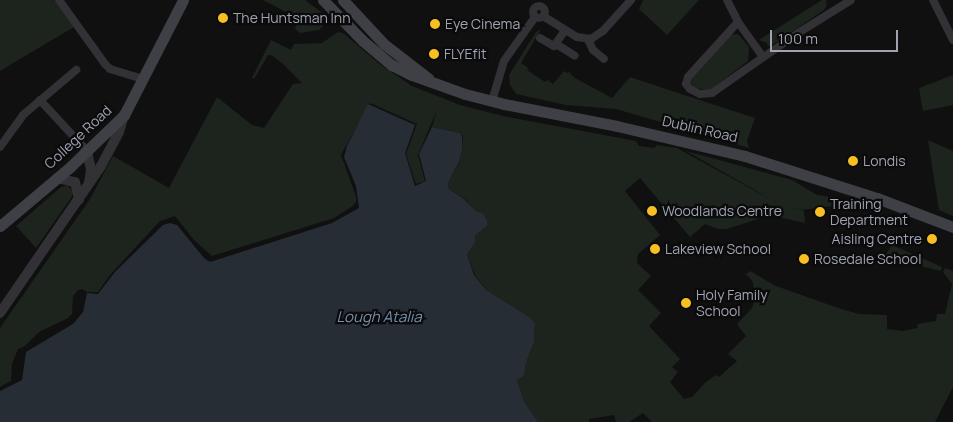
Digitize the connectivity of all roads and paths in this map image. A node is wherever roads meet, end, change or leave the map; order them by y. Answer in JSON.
{"nodes":[{"id":1,"x":59,"y":0,"type":"edge"},
{"id":2,"x":183,"y":0,"type":"edge"},
{"id":3,"x":324,"y":0,"type":"edge"},
{"id":4,"x":343,"y":0,"type":"edge"},
{"id":5,"x":630,"y":0,"type":"edge"},
{"id":6,"x":727,"y":0,"type":"edge"},
{"id":7,"x":851,"y":0,"type":"edge"},
{"id":8,"x":933,"y":0,"type":"edge"},
{"id":9,"x":839,"y":3,"type":"edge"},
{"id":10,"x":738,"y":22,"type":"junction"},
{"id":11,"x":565,"y":30,"type":"junction"},
{"id":12,"x":540,"y":38,"type":"dead end"},
{"id":13,"x":588,"y":39,"type":"junction"},
{"id":14,"x":953,"y":40,"type":"edge"},
{"id":15,"x":556,"y":44,"type":"junction"},
{"id":16,"x":574,"y":56,"type":"dead end"},
{"id":17,"x":763,"y":57,"type":"junction"},
{"id":18,"x":604,"y":59,"type":"dead end"},
{"id":19,"x":76,"y":70,"type":"dead end"},
{"id":20,"x":142,"y":79,"type":"junction"},
{"id":21,"x":434,"y":82,"type":"junction"},
{"id":22,"x":40,"y":100,"type":"junction"},
{"id":23,"x":492,"y":102,"type":"junction"},
{"id":24,"x":124,"y":115,"type":"junction"},
{"id":25,"x":0,"y":147,"type":"edge"},
{"id":26,"x":87,"y":151,"type":"junction"},
{"id":27,"x":57,"y":178,"type":"junction"},
{"id":28,"x":89,"y":186,"type":"junction"},
{"id":29,"x":79,"y":200,"type":"junction"},
{"id":30,"x":0,"y":226,"type":"edge"},
{"id":31,"x":953,"y":227,"type":"edge"},
{"id":32,"x":0,"y":312,"type":"edge"}],
"edges":[{"from":1,"to":20,"type":"street"},
{"from":2,"to":20,"type":"main road","name":"College Road"},
{"from":3,"to":21,"type":"main road","name":"Dublin Road"},
{"from":4,"to":21,"type":"main road","name":"Dublin Road"},
{"from":5,"to":13,"type":"street"},
{"from":6,"to":10,"type":"street"},
{"from":7,"to":9,"type":"street"},
{"from":8,"to":14,"type":"street"},
{"from":9,"to":17,"type":"street"},
{"from":10,"to":17,"type":"street"},
{"from":10,"to":17,"type":"street"},
{"from":11,"to":13,"type":"street"},
{"from":11,"to":15,"type":"street"},
{"from":11,"to":23,"type":"street"},
{"from":12,"to":15,"type":"street"},
{"from":13,"to":18,"type":"street"},
{"from":15,"to":16,"type":"street"},
{"from":19,"to":22,"type":"street"},
{"from":20,"to":24,"type":"main road","name":"College Road"},
{"from":21,"to":23,"type":"main road","name":"Dublin Road"},
{"from":22,"to":25,"type":"street"},
{"from":22,"to":26,"type":"street"},
{"from":23,"to":31,"type":"main road","name":"Dublin Road"},
{"from":24,"to":26,"type":"main road","name":"College Road"},
{"from":24,"to":28,"type":"street"},
{"from":26,"to":27,"type":"main road","name":"College Road"},
{"from":26,"to":28,"type":"street"},
{"from":27,"to":29,"type":"street"},
{"from":27,"to":30,"type":"main road","name":"College Road"},
{"from":28,"to":29,"type":"street"},
{"from":29,"to":32,"type":"street"}]}
